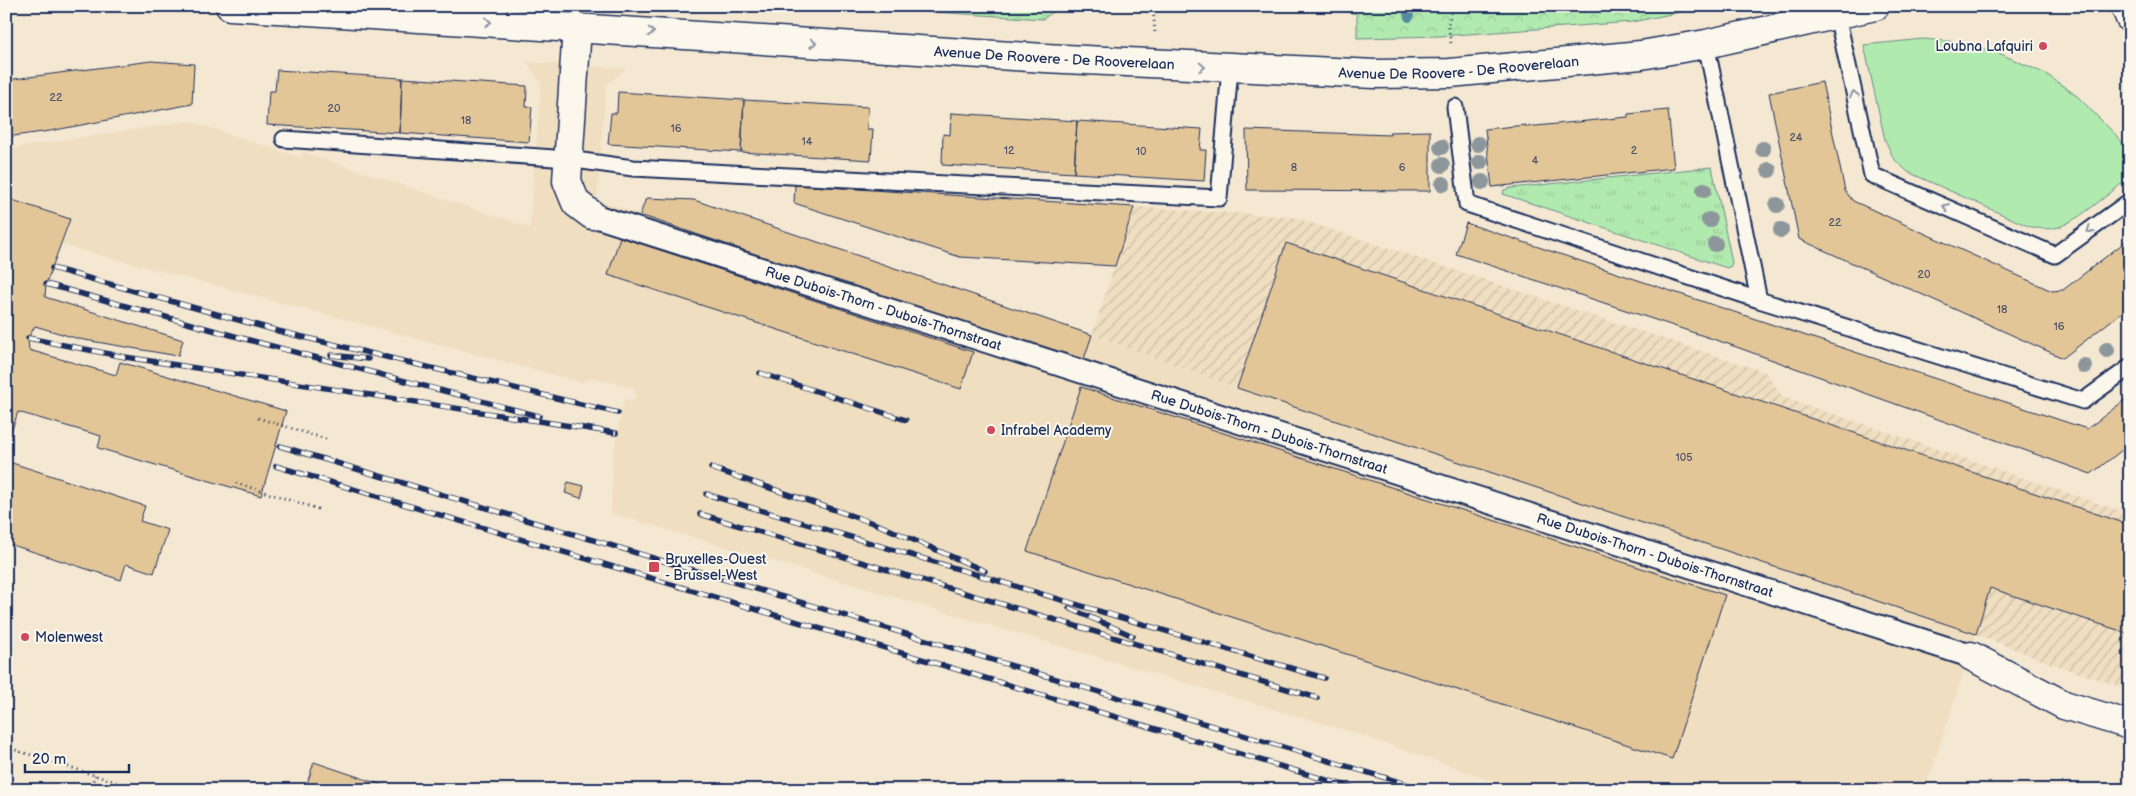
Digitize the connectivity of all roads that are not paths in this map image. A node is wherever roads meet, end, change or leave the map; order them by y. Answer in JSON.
{"nodes":[{"id":1,"x":230,"y":6,"type":"edge"},
{"id":2,"x":1876,"y":6,"type":"edge"},
{"id":3,"x":2125,"y":6,"type":"edge"},
{"id":4,"x":1837,"y":15,"type":"junction"},
{"id":5,"x":2130,"y":18,"type":"edge"},
{"id":6,"x":577,"y":27,"type":"junction"},
{"id":7,"x":1706,"y":44,"type":"junction"},
{"id":8,"x":1230,"y":68,"type":"junction"},
{"id":9,"x":1455,"y":107,"type":"dead end"},
{"id":10,"x":284,"y":139,"type":"dead end"},
{"id":11,"x":568,"y":159,"type":"junction"},
{"id":12,"x":2130,"y":201,"type":"edge"},
{"id":13,"x":592,"y":215,"type":"joint"},
{"id":14,"x":1760,"y":300,"type":"junction"},
{"id":15,"x":2130,"y":367,"type":"edge"},
{"id":16,"x":1971,"y":656,"type":"joint"},
{"id":17,"x":2130,"y":725,"type":"edge"}],
"edges":[{"from":1,"to":6,"type":"street","name":"Avenue De Roovere - De Rooverelaan","one_way":true},
{"from":2,"to":4,"type":"street","name":"Avenue De Roovere - De Rooverelaan"},
{"from":3,"to":5,"type":"street"},
{"from":4,"to":7,"type":"street","name":"Avenue De Roovere - De Rooverelaan"},
{"from":12,"to":4,"type":"lane","one_way":true},
{"from":6,"to":8,"type":"street","name":"Avenue De Roovere - De Rooverelaan","one_way":true},
{"from":6,"to":11,"type":"street","name":"Rue Dubois-Thorn - Dubois-Thornstraat"},
{"from":7,"to":8,"type":"street","name":"Avenue De Roovere - De Rooverelaan"},
{"from":7,"to":14,"type":"lane"},
{"from":8,"to":11,"type":"lane"},
{"from":9,"to":14,"type":"lane"},
{"from":10,"to":11,"type":"lane"},
{"from":11,"to":13,"type":"street","name":"Rue Dubois-Thorn - Dubois-Thornstraat"},
{"from":13,"to":16,"type":"street","name":"Rue Dubois-Thorn - Dubois-Thornstraat"},
{"from":14,"to":15,"type":"lane"},
{"from":16,"to":17,"type":"street","name":"Rue Dubois-Thorn - Dubois-Thornstraat"}]}
